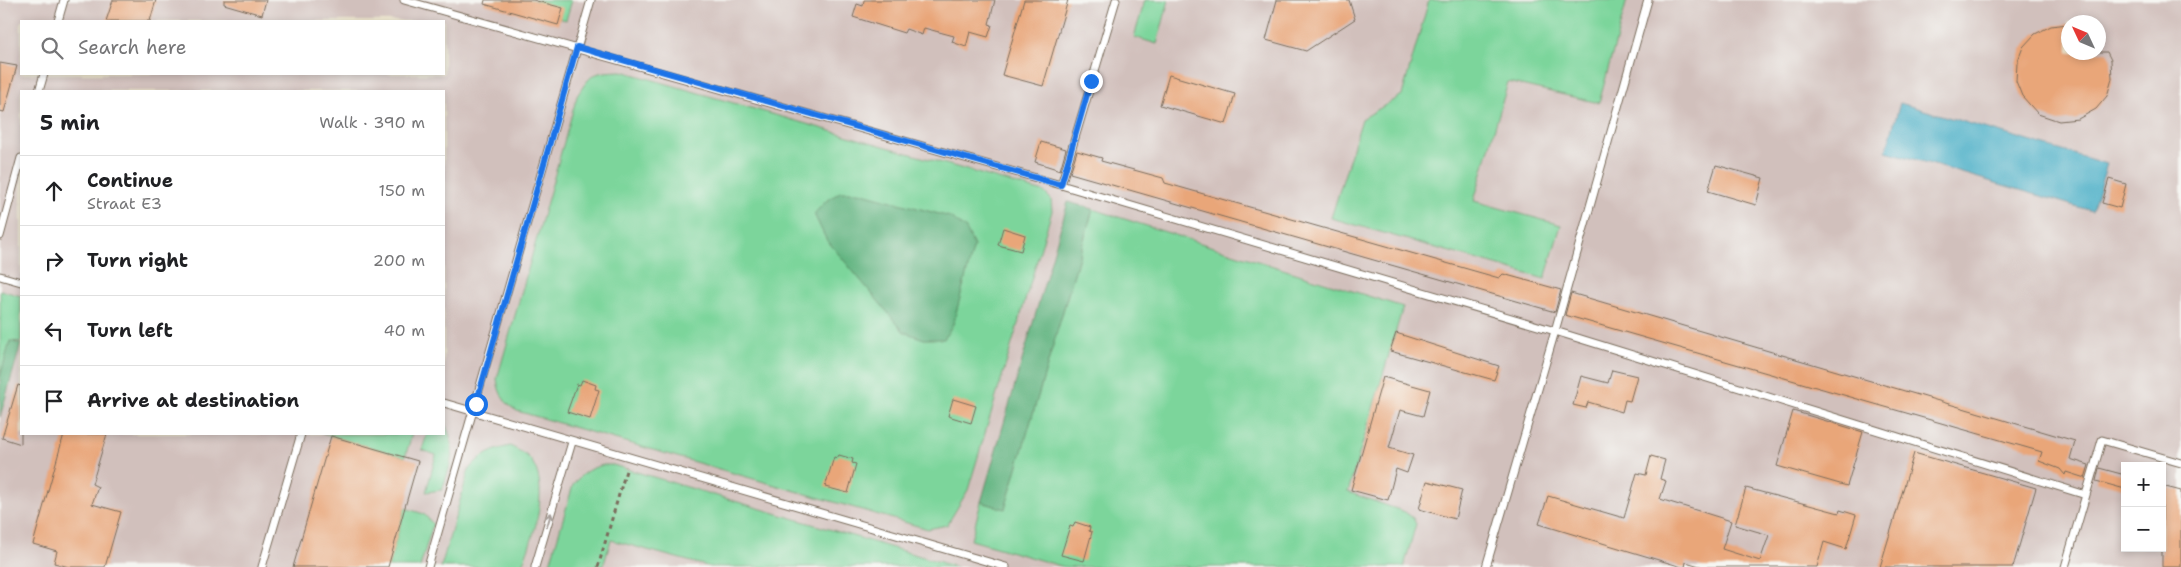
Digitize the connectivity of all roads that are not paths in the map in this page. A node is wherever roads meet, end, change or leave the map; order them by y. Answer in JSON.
{"nodes":[{"id":1,"x":64,"y":0,"type":"edge"},
{"id":2,"x":404,"y":0,"type":"edge"},
{"id":3,"x":591,"y":0,"type":"edge"},
{"id":4,"x":1116,"y":0,"type":"edge"},
{"id":5,"x":1648,"y":0,"type":"edge"},
{"id":6,"x":58,"y":20,"type":"edge"},
{"id":7,"x":577,"y":47,"type":"junction"},
{"id":8,"x":44,"y":75,"type":"edge"},
{"id":9,"x":39,"y":90,"type":"edge"},
{"id":10,"x":20,"y":162,"type":"edge"},
{"id":11,"x":1061,"y":185,"type":"junction"},
{"id":12,"x":0,"y":236,"type":"edge"},
{"id":13,"x":0,"y":276,"type":"edge"},
{"id":14,"x":20,"y":282,"type":"edge"},
{"id":15,"x":1554,"y":331,"type":"junction"},
{"id":16,"x":445,"y":403,"type":"edge"},
{"id":17,"x":474,"y":412,"type":"junction"},
{"id":18,"x":301,"y":435,"type":"edge"},
{"id":19,"x":572,"y":442,"type":"junction"},
{"id":20,"x":2181,"y":463,"type":"edge"},
{"id":21,"x":2086,"y":495,"type":"junction"},
{"id":22,"x":262,"y":567,"type":"edge"},
{"id":23,"x":428,"y":567,"type":"edge"},
{"id":24,"x":535,"y":567,"type":"edge"},
{"id":25,"x":1006,"y":567,"type":"edge"},
{"id":26,"x":1486,"y":567,"type":"edge"},
{"id":27,"x":2065,"y":567,"type":"edge"}],
"edges":[{"from":1,"to":6,"type":"lane"},
{"from":2,"to":7,"type":"lane"},
{"from":3,"to":7,"type":"lane"},
{"from":4,"to":11,"type":"lane"},
{"from":5,"to":15,"type":"lane"},
{"from":7,"to":11,"type":"lane"},
{"from":7,"to":17,"type":"lane"},
{"from":8,"to":9,"type":"lane"},
{"from":10,"to":12,"type":"lane"},
{"from":11,"to":15,"type":"lane"},
{"from":13,"to":14,"type":"lane"},
{"from":15,"to":21,"type":"lane"},
{"from":15,"to":26,"type":"lane"},
{"from":16,"to":17,"type":"lane"},
{"from":17,"to":19,"type":"lane"},
{"from":17,"to":23,"type":"lane"},
{"from":18,"to":22,"type":"lane"},
{"from":24,"to":19,"type":"lane","one_way":true},
{"from":19,"to":25,"type":"lane"},
{"from":20,"to":21,"type":"lane"},
{"from":21,"to":27,"type":"lane"}]}
